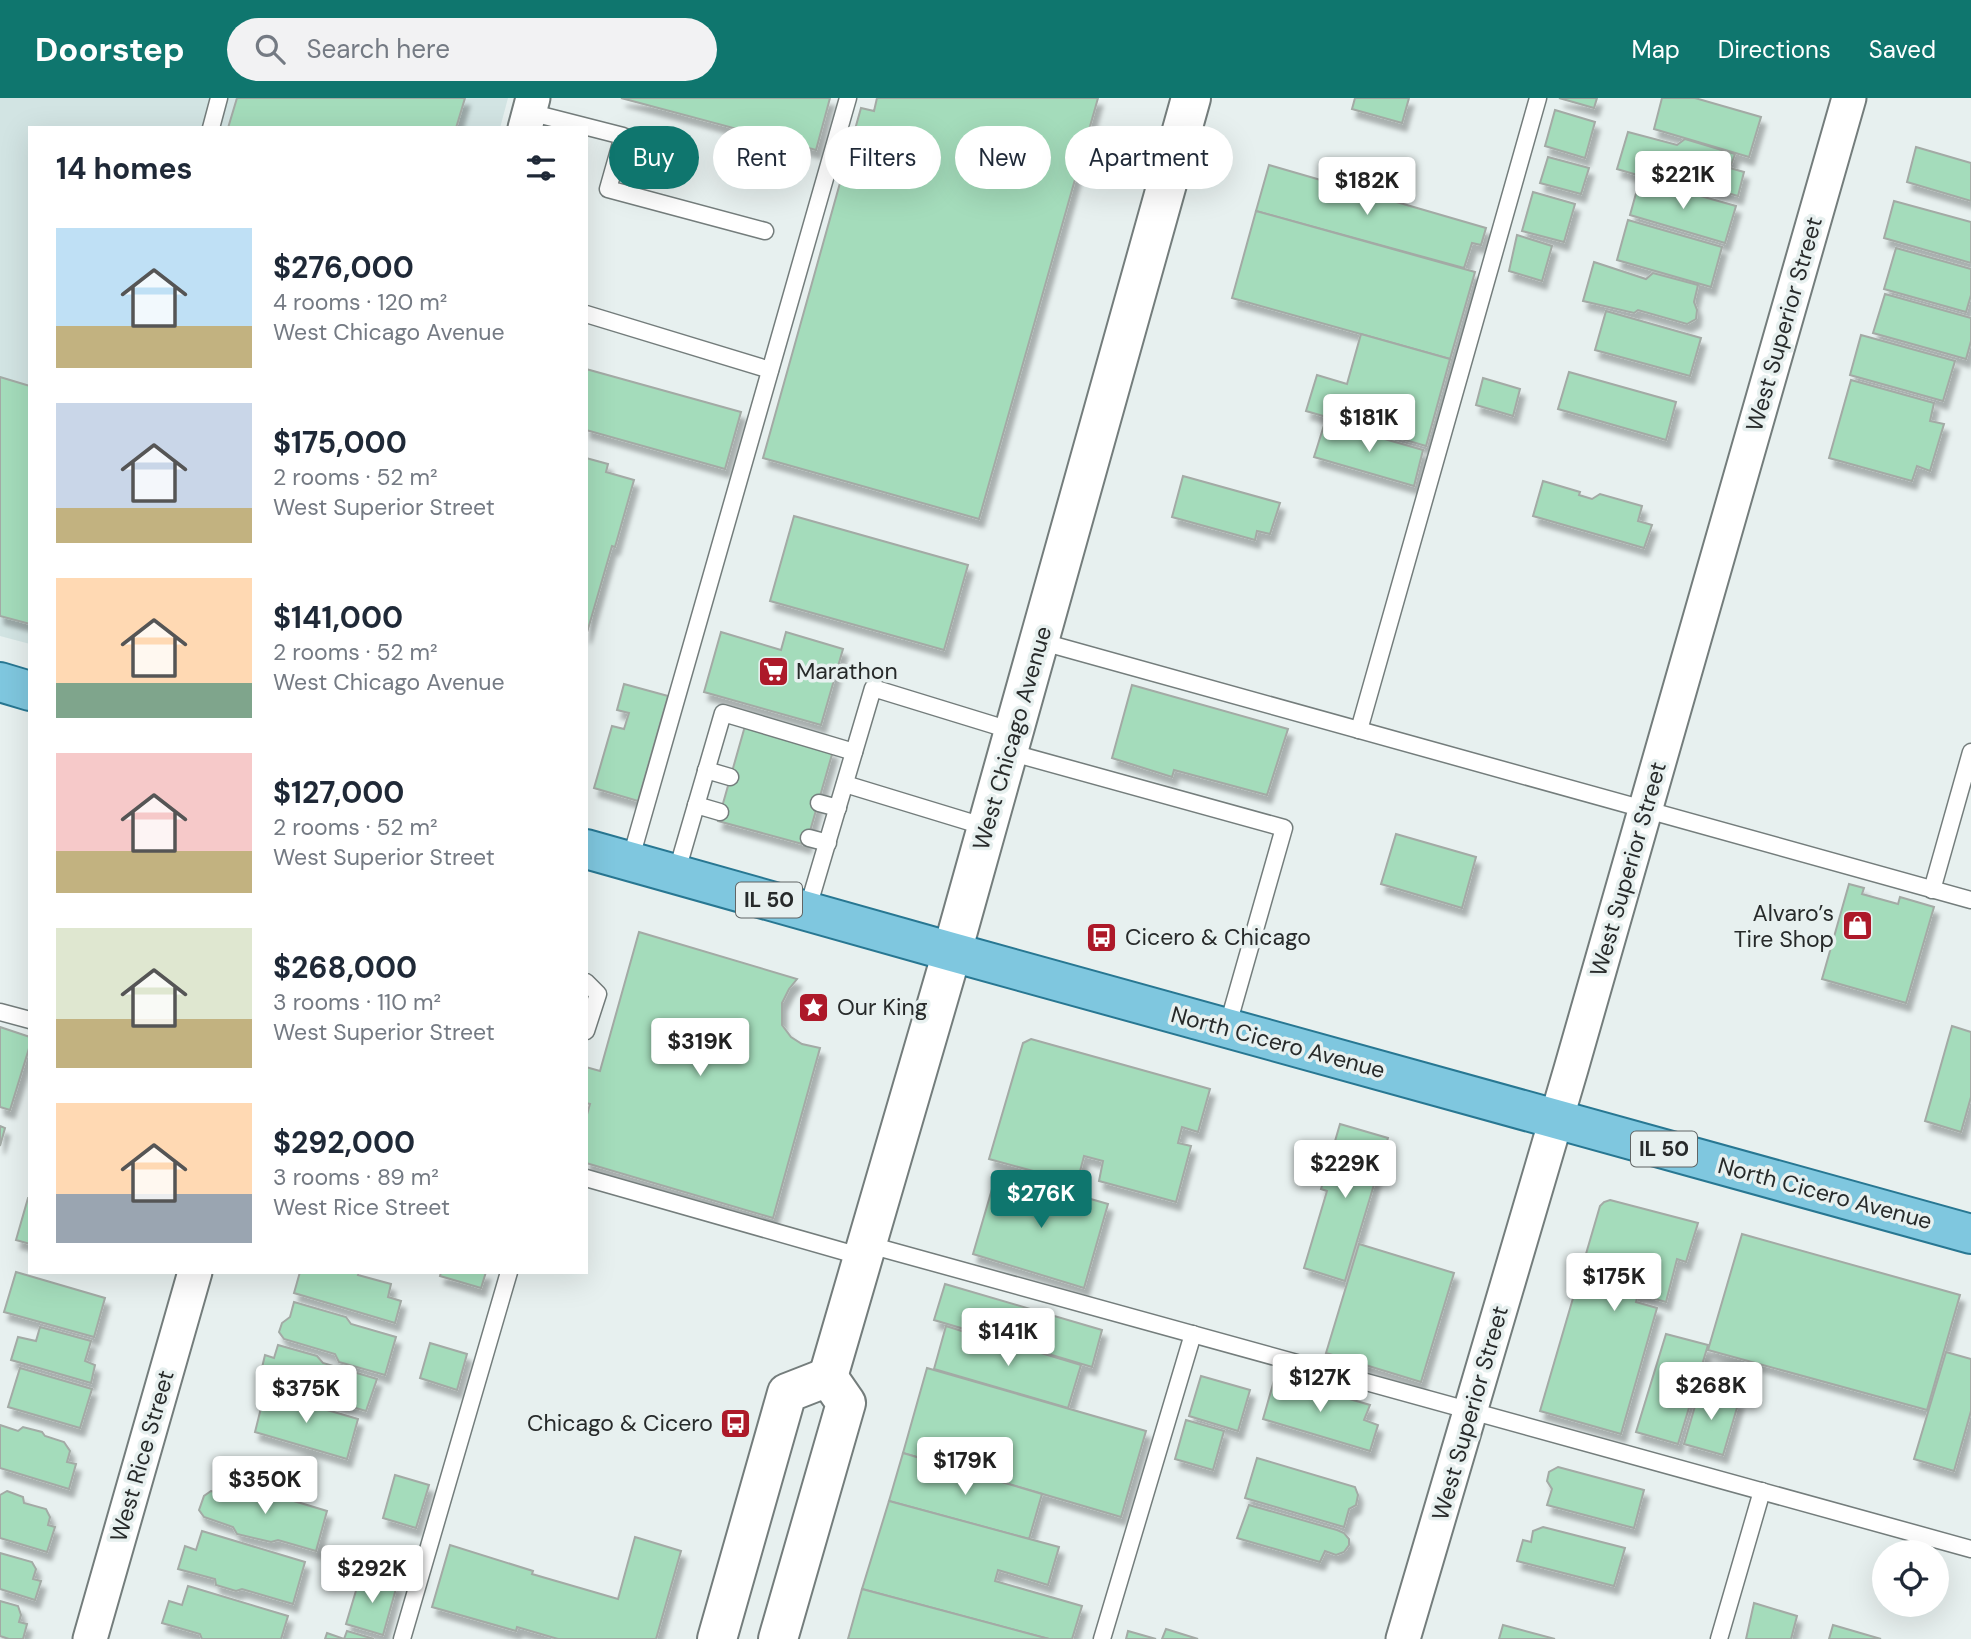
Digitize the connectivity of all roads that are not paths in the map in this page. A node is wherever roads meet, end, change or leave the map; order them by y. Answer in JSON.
{"nodes":[{"id":1,"x":219,"y":98,"type":"edge"},
{"id":2,"x":848,"y":98,"type":"edge"},
{"id":3,"x":1191,"y":98,"type":"edge"},
{"id":4,"x":1538,"y":98,"type":"edge"},
{"id":5,"x":1849,"y":98,"type":"edge"},
{"id":6,"x":529,"y":113,"type":"edge"},
{"id":7,"x":212,"y":126,"type":"edge"},
{"id":8,"x":582,"y":126,"type":"edge"},
{"id":9,"x":588,"y":127,"type":"edge"},
{"id":10,"x":765,"y":232,"type":"dead end"},
{"id":11,"x":588,"y":315,"type":"edge"},
{"id":12,"x":770,"y":370,"type":"junction"},
{"id":13,"x":1039,"y":641,"type":"junction"},
{"id":14,"x":0,"y":682,"type":"edge"},
{"id":15,"x":28,"y":690,"type":"edge"},
{"id":16,"x":1359,"y":730,"type":"junction"},
{"id":17,"x":1010,"y":741,"type":"junction"},
{"id":18,"x":854,"y":752,"type":"junction"},
{"id":19,"x":1971,"y":752,"type":"edge"},
{"id":20,"x":706,"y":770,"type":"junction"},
{"id":21,"x":730,"y":777,"type":"dead end"},
{"id":22,"x":845,"y":784,"type":"junction"},
{"id":23,"x":819,"y":803,"type":"dead end"},
{"id":24,"x":696,"y":805,"type":"junction"},
{"id":25,"x":838,"y":808,"type":"junction"},
{"id":26,"x":1645,"y":810,"type":"junction"},
{"id":27,"x":720,"y":812,"type":"dead end"},
{"id":28,"x":987,"y":827,"type":"junction"},
{"id":29,"x":809,"y":838,"type":"dead end"},
{"id":30,"x":828,"y":843,"type":"junction"},
{"id":31,"x":588,"y":850,"type":"edge"},
{"id":32,"x":630,"y":861,"type":"junction"},
{"id":33,"x":676,"y":874,"type":"junction"},
{"id":34,"x":1933,"y":890,"type":"junction"},
{"id":35,"x":1971,"y":900,"type":"edge"},
{"id":36,"x":807,"y":911,"type":"junction"},
{"id":37,"x":952,"y":952,"type":"junction"},
{"id":38,"x":588,"y":984,"type":"edge"},
{"id":39,"x":0,"y":1012,"type":"edge"},
{"id":40,"x":28,"y":1019,"type":"edge"},
{"id":41,"x":588,"y":1025,"type":"edge"},
{"id":42,"x":1227,"y":1028,"type":"junction"},
{"id":43,"x":1556,"y":1119,"type":"junction"},
{"id":44,"x":588,"y":1179,"type":"edge"},
{"id":45,"x":1971,"y":1234,"type":"edge"},
{"id":46,"x":864,"y":1250,"type":"junction"},
{"id":47,"x":194,"y":1274,"type":"edge"},
{"id":48,"x":508,"y":1274,"type":"edge"},
{"id":49,"x":1192,"y":1334,"type":"junction"},
{"id":50,"x":828,"y":1377,"type":"junction"},
{"id":51,"x":1470,"y":1411,"type":"junction"},
{"id":52,"x":1762,"y":1491,"type":"junction"},
{"id":53,"x":1971,"y":1549,"type":"edge"},
{"id":54,"x":90,"y":1639,"type":"edge"},
{"id":55,"x":402,"y":1639,"type":"edge"},
{"id":56,"x":717,"y":1639,"type":"edge"},
{"id":57,"x":778,"y":1639,"type":"edge"},
{"id":58,"x":1102,"y":1639,"type":"edge"},
{"id":59,"x":1403,"y":1639,"type":"edge"},
{"id":60,"x":1719,"y":1639,"type":"edge"}],
"edges":[{"from":1,"to":7,"type":"lane"},
{"from":2,"to":12,"type":"lane"},
{"from":3,"to":13,"type":"main road","name":"West Chicago Avenue"},
{"from":4,"to":16,"type":"lane"},
{"from":5,"to":26,"type":"street","name":"West Superior Street"},
{"from":6,"to":8,"type":"lane"},
{"from":9,"to":10,"type":"lane"},
{"from":11,"to":12,"type":"lane"},
{"from":12,"to":32,"type":"lane"},
{"from":13,"to":16,"type":"lane"},
{"from":13,"to":17,"type":"main road","name":"West Chicago Avenue"},
{"from":14,"to":15,"type":"main road"},
{"from":16,"to":26,"type":"lane"},
{"from":17,"to":18,"type":"lane"},
{"from":17,"to":28,"type":"main road","name":"West Chicago Avenue"},
{"from":17,"to":42,"type":"lane"},
{"from":18,"to":20,"type":"lane"},
{"from":18,"to":22,"type":"lane"},
{"from":19,"to":34,"type":"lane"},
{"from":20,"to":21,"type":"lane"},
{"from":20,"to":24,"type":"lane"},
{"from":22,"to":25,"type":"lane"},
{"from":22,"to":28,"type":"lane"},
{"from":23,"to":25,"type":"lane"},
{"from":24,"to":27,"type":"lane"},
{"from":24,"to":33,"type":"lane"},
{"from":25,"to":30,"type":"lane"},
{"from":26,"to":34,"type":"lane"},
{"from":26,"to":43,"type":"street","name":"West Superior Street"},
{"from":28,"to":37,"type":"main road","name":"West Chicago Avenue"},
{"from":29,"to":30,"type":"lane"},
{"from":30,"to":36,"type":"lane"},
{"from":31,"to":32,"type":"main road","name":"North Cicero Avenue","number":"IL 50"},
{"from":32,"to":33,"type":"main road","name":"North Cicero Avenue","number":"IL 50"},
{"from":33,"to":36,"type":"main road","name":"North Cicero Avenue","number":"IL 50"},
{"from":34,"to":35,"type":"lane"},
{"from":36,"to":37,"type":"main road","name":"North Cicero Avenue","number":"IL 50"},
{"from":37,"to":42,"type":"main road","name":"North Cicero Avenue","number":"IL 50"},
{"from":37,"to":46,"type":"main road","name":"West Chicago Avenue"},
{"from":38,"to":41,"type":"lane"},
{"from":39,"to":40,"type":"lane"},
{"from":42,"to":43,"type":"main road","name":"North Cicero Avenue","number":"IL 50"},
{"from":43,"to":45,"type":"main road","name":"North Cicero Avenue","number":"IL 50"},
{"from":43,"to":51,"type":"street","name":"West Superior Street"},
{"from":44,"to":46,"type":"lane"},
{"from":46,"to":49,"type":"lane"},
{"from":46,"to":50,"type":"main road","name":"West Chicago Avenue"},
{"from":47,"to":54,"type":"street","name":"West Rice Street"},
{"from":48,"to":55,"type":"lane"},
{"from":49,"to":51,"type":"lane"},
{"from":49,"to":58,"type":"lane"},
{"from":50,"to":56,"type":"main road"},
{"from":50,"to":57,"type":"main road"},
{"from":51,"to":52,"type":"lane"},
{"from":51,"to":59,"type":"street","name":"West Superior Street"},
{"from":52,"to":53,"type":"lane"},
{"from":52,"to":60,"type":"lane"}]}
